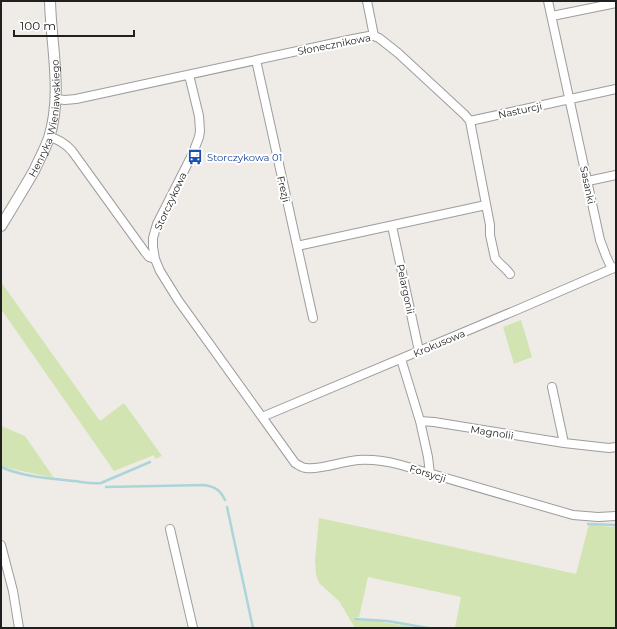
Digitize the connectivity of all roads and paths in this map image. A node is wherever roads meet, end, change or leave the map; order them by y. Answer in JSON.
{"nodes":[{"id":1,"x":50,"y":1,"type":"edge"},
{"id":2,"x":366,"y":1,"type":"edge"},
{"id":3,"x":548,"y":1,"type":"edge"},
{"id":4,"x":616,"y":3,"type":"edge"},
{"id":5,"x":552,"y":16,"type":"junction"},
{"id":6,"x":374,"y":36,"type":"junction"},
{"id":7,"x":256,"y":60,"type":"junction"},
{"id":8,"x":189,"y":75,"type":"junction"},
{"id":9,"x":616,"y":89,"type":"edge"},
{"id":10,"x":56,"y":99,"type":"junction"},
{"id":11,"x":570,"y":99,"type":"junction"},
{"id":12,"x":470,"y":121,"type":"junction"},
{"id":13,"x":49,"y":137,"type":"junction"},
{"id":14,"x":616,"y":175,"type":"edge"},
{"id":15,"x":588,"y":181,"type":"junction"},
{"id":16,"x":486,"y":206,"type":"junction"},
{"id":17,"x":1,"y":226,"type":"edge"},
{"id":18,"x":392,"y":226,"type":"junction"},
{"id":19,"x":297,"y":246,"type":"junction"},
{"id":20,"x":154,"y":259,"type":"junction"},
{"id":21,"x":614,"y":268,"type":"edge"},
{"id":22,"x":510,"y":274,"type":"dead end"},
{"id":23,"x":313,"y":318,"type":"dead end"},
{"id":24,"x":419,"y":351,"type":"junction"},
{"id":25,"x":401,"y":359,"type":"junction"},
{"id":26,"x":552,"y":387,"type":"dead end"},
{"id":27,"x":262,"y":417,"type":"junction"},
{"id":28,"x":420,"y":421,"type":"junction"},
{"id":29,"x":564,"y":443,"type":"junction"},
{"id":30,"x":616,"y":447,"type":"edge"},
{"id":31,"x":430,"y":474,"type":"junction"},
{"id":32,"x":616,"y":516,"type":"edge"},
{"id":33,"x":170,"y":529,"type":"dead end"},
{"id":34,"x":1,"y":545,"type":"edge"},
{"id":35,"x":19,"y":628,"type":"edge"},
{"id":36,"x":193,"y":628,"type":"edge"}],
"edges":[{"from":1,"to":10,"type":"street","name":"Henryka Wieniawskiego"},
{"from":2,"to":6,"type":"street"},
{"from":3,"to":5,"type":"street","name":"Sasanki"},
{"from":4,"to":5,"type":"street"},
{"from":5,"to":11,"type":"street","name":"Sasanki"},
{"from":6,"to":7,"type":"street","name":"Słonecznikowa"},
{"from":6,"to":12,"type":"street","name":"Słonecznikowa"},
{"from":7,"to":8,"type":"street","name":"Słonecznikowa"},
{"from":7,"to":19,"type":"street","name":"Frezji"},
{"from":8,"to":10,"type":"street","name":"Słonecznikowa"},
{"from":8,"to":20,"type":"street","name":"Storczykowa"},
{"from":9,"to":11,"type":"street"},
{"from":10,"to":13,"type":"street","name":"Henryka Wieniawskiego"},
{"from":11,"to":12,"type":"street","name":"Nasturcji"},
{"from":11,"to":15,"type":"street","name":"Sasanki"},
{"from":12,"to":16,"type":"street"},
{"from":13,"to":17,"type":"street","name":"Henryka Wieniawskiego"},
{"from":13,"to":20,"type":"street","name":"Storczykowa"},
{"from":14,"to":15,"type":"street"},
{"from":15,"to":21,"type":"street","name":"Sasanki"},
{"from":16,"to":18,"type":"street"},
{"from":16,"to":22,"type":"street"},
{"from":18,"to":19,"type":"street"},
{"from":18,"to":24,"type":"street","name":"Pelargonii"},
{"from":19,"to":23,"type":"street","name":"Frezji"},
{"from":20,"to":27,"type":"street","name":"Storczykowa"},
{"from":21,"to":24,"type":"street","name":"Krokusowa"},
{"from":24,"to":25,"type":"street","name":"Krokusowa"},
{"from":25,"to":27,"type":"street","name":"Krokusowa"},
{"from":25,"to":28,"type":"street"},
{"from":26,"to":29,"type":"street"},
{"from":27,"to":31,"type":"street","name":"Forsycji"},
{"from":28,"to":29,"type":"street","name":"Magnolii"},
{"from":28,"to":31,"type":"street"},
{"from":29,"to":30,"type":"street","name":"Magnolii"},
{"from":31,"to":32,"type":"street","name":"Forsycji"},
{"from":33,"to":36,"type":"street"},
{"from":34,"to":35,"type":"street"}]}
